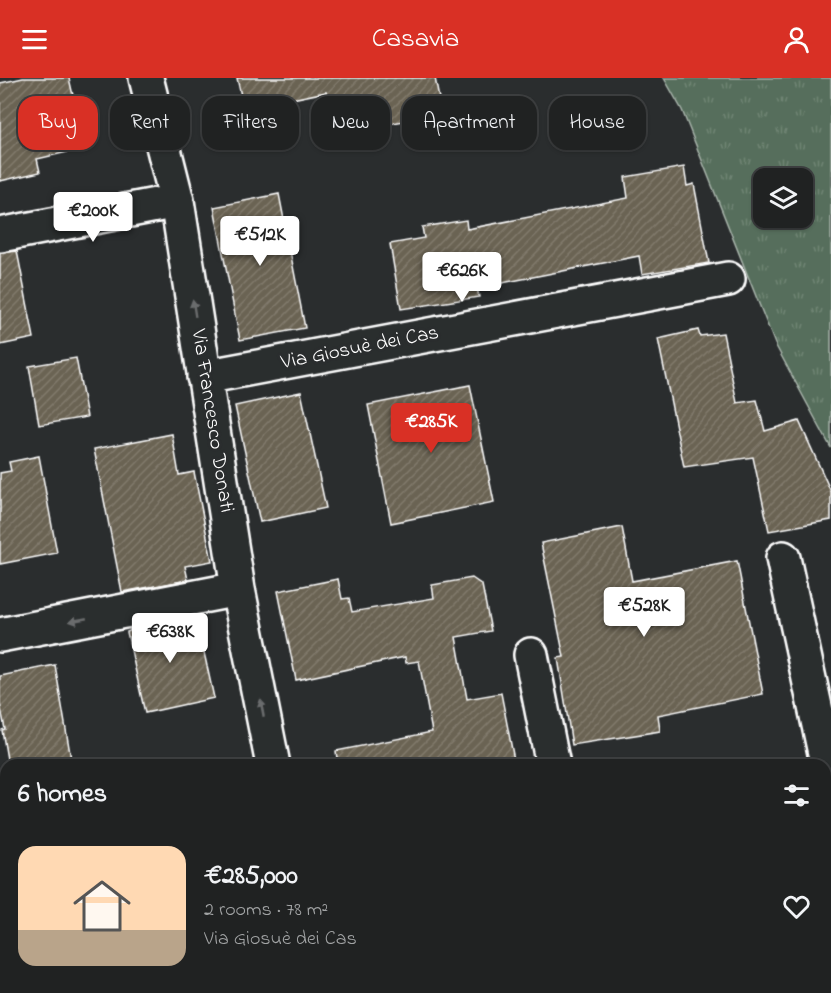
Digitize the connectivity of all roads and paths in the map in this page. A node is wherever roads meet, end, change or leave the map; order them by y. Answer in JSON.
{"nodes":[{"id":1,"x":146,"y":78,"type":"edge"},
{"id":2,"x":177,"y":201,"type":"junction"},
{"id":3,"x":0,"y":235,"type":"edge"},
{"id":4,"x":728,"y":279,"type":"dead end"},
{"id":5,"x":204,"y":376,"type":"junction"},
{"id":6,"x":783,"y":558,"type":"dead end"},
{"id":7,"x":238,"y":589,"type":"junction"},
{"id":8,"x":0,"y":635,"type":"edge"},
{"id":9,"x":531,"y":655,"type":"dead end"},
{"id":10,"x":272,"y":759,"type":"edge"},
{"id":11,"x":552,"y":759,"type":"edge"},
{"id":12,"x":826,"y":759,"type":"edge"}],
"edges":[{"from":1,"to":2,"type":"street","name":"Via Francesco Donati"},
{"from":2,"to":3,"type":"street"},
{"from":5,"to":2,"type":"street","name":"Via Francesco Donati","one_way":true},
{"from":4,"to":5,"type":"street","name":"Via Giosuè dei Cas"},
{"from":5,"to":7,"type":"street","name":"Via Francesco Donati"},
{"from":6,"to":12,"type":"street"},
{"from":7,"to":8,"type":"street","one_way":true},
{"from":10,"to":7,"type":"street","name":"Via Francesco Donati","one_way":true},
{"from":9,"to":11,"type":"street"}]}
